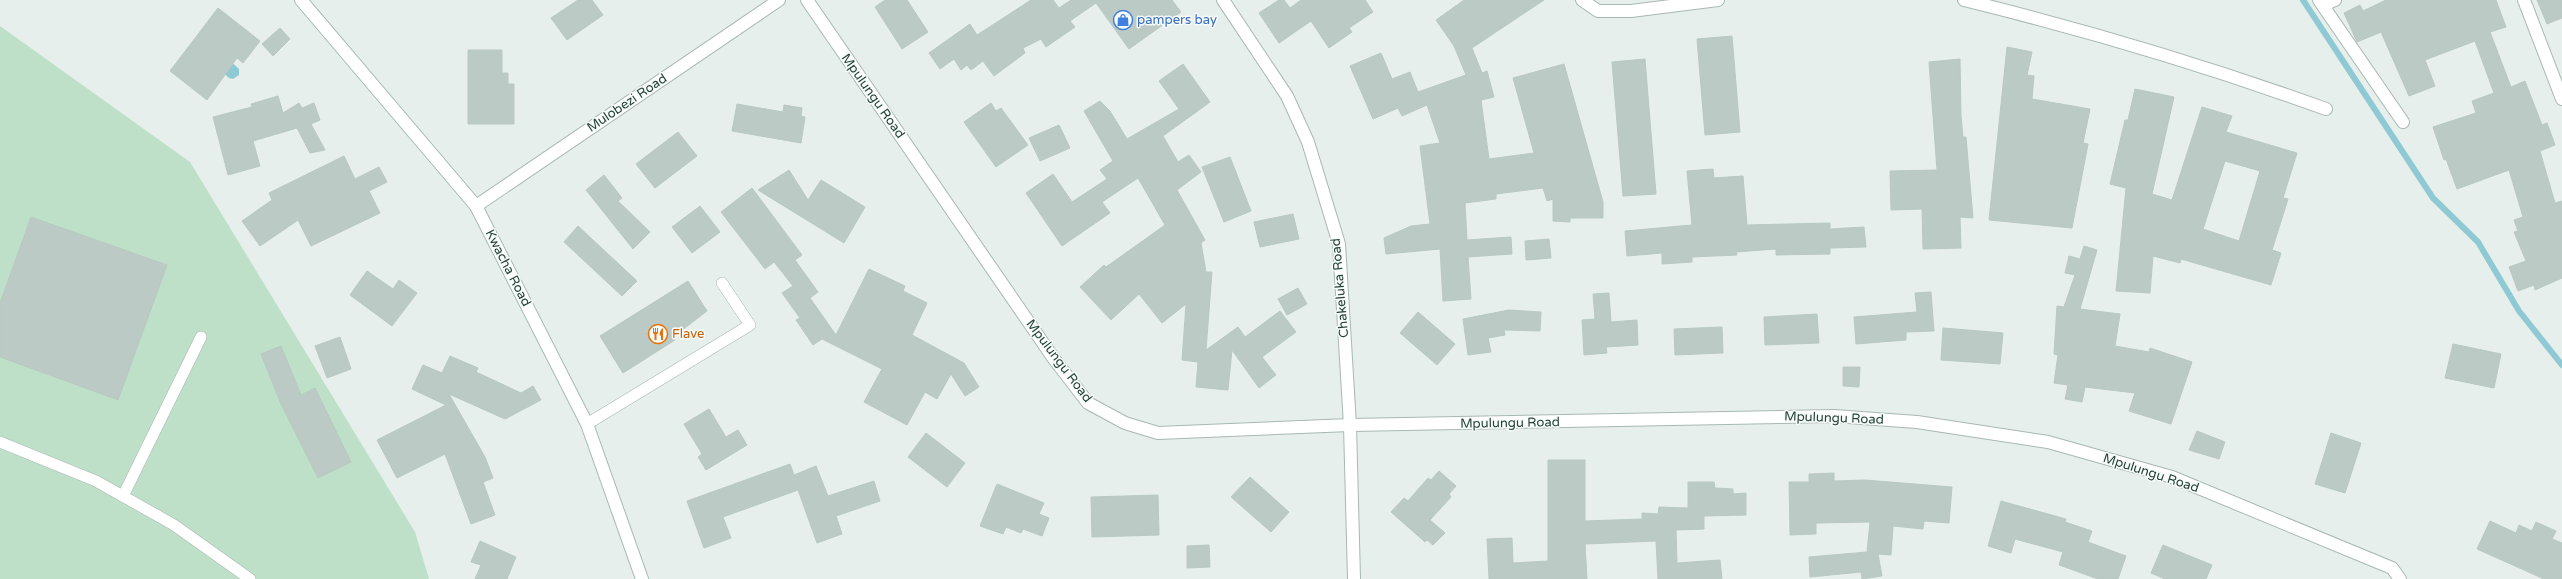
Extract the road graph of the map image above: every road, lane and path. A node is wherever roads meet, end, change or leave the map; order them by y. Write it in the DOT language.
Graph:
graph roads {
  1 [pos="301,0"];
  2 [pos="779,0"];
  3 [pos="807,0"];
  4 [pos="1223,0"];
  5 [pos="1582,0"];
  6 [pos="1718,0"];
  7 [pos="1964,0"];
  8 [pos="2335,0"];
  9 [pos="2524,0"];
  10 [pos="2321,2"];
  11 [pos="2562,99"];
  12 [pos="2326,109"];
  13 [pos="2403,122"];
  14 [pos="476,206"];
  15 [pos="722,283"];
  16 [pos="201,337"];
  17 [pos="587,424"];
  18 [pos="1350,425"];
  19 [pos="0,442"];
  20 [pos="123,496"];
  21 [pos="250,579"];
  22 [pos="642,579"];
  23 [pos="1354,579"];
  24 [pos="2400,579"];
  1 -- 14 [label="street, Kwacha Road"];
  2 -- 14 [label="street, Mulobezi Road"];
  3 -- 18 [label="street, Mpulungu Road"];
  4 -- 18 [label="street, Chakeluka Road"];
  5 -- 6 [label="street"];
  7 -- 12 [label="street"];
  8 -- 10 [label="street"];
  9 -- 11 [label="street"];
  10 -- 13 [label="street"];
  14 -- 17 [label="street, Kwacha Road"];
  15 -- 17 [label="lane"];
  16 -- 20 [label="lane"];
  17 -- 22 [label="street, Kwacha Road"];
  18 -- 23 [label="street, Chakeluka Road"];
  18 -- 24 [label="street, Mpulungu Road"];
  19 -- 20 [label="lane"];
  20 -- 21 [label="lane"];
}
